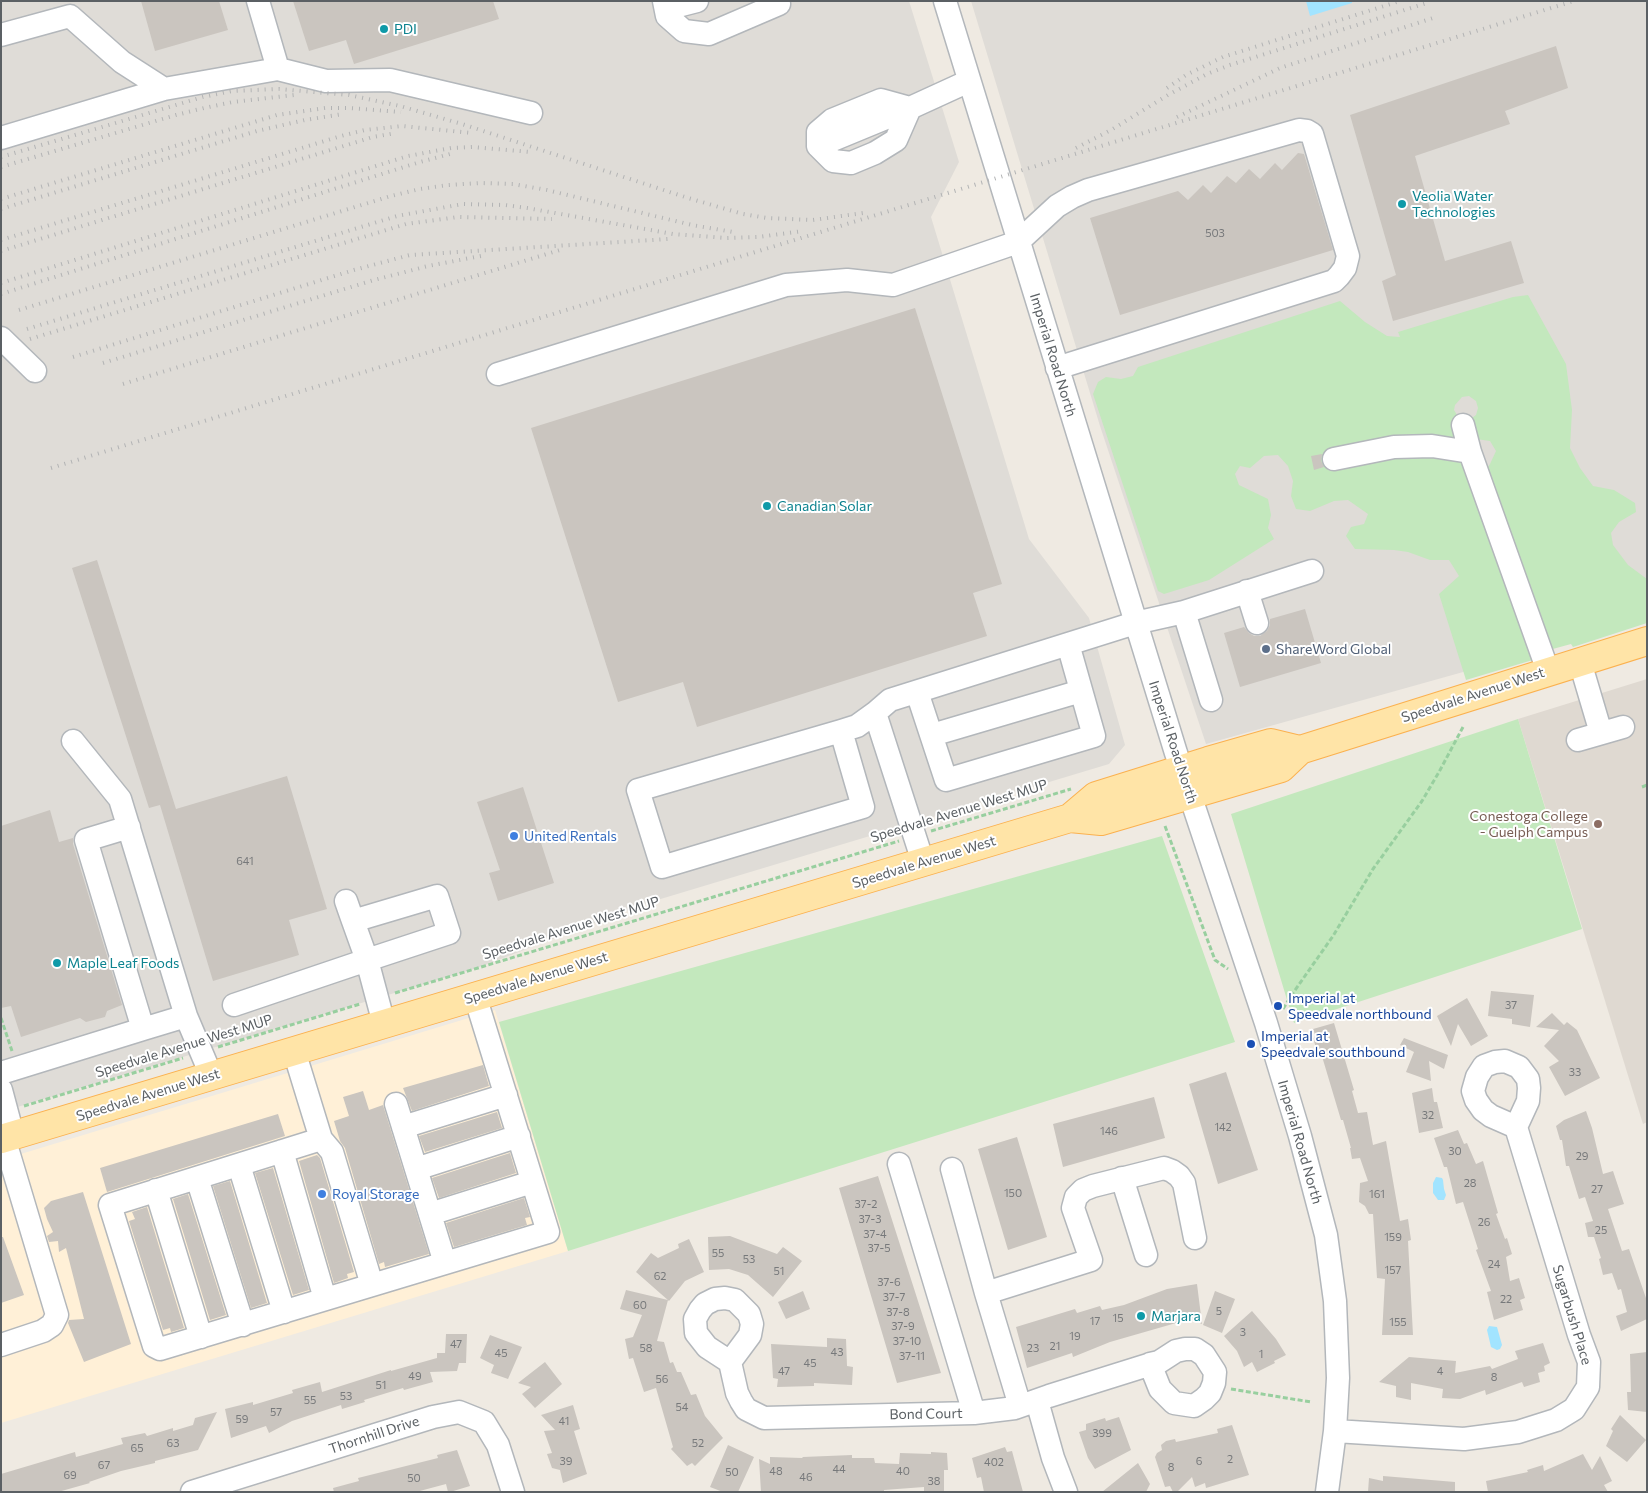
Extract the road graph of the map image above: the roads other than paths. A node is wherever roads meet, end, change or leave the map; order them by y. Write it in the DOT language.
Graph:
graph roads {
  1 [pos="258,1"];
  2 [pos="697,1"];
  3 [pos="778,1"];
  4 [pos="945,1"];
  5 [pos="665,5"];
  6 [pos="1,35"];
  7 [pos="278,69"];
  8 [pos="969,82"];
  9 [pos="164,89"];
  10 [pos="910,108"];
  11 [pos="531,112"];
  12 [pos="1,138"];
  13 [pos="1018,242"];
  14 [pos="1,338"];
  15 [pos="1057,368"];
  16 [pos="36,371"];
  17 [pos="498,374"];
  18 [pos="1462,425"];
  19 [pos="1470,452"];
  20 [pos="1334,459"];
  21 [pos="1312,571"];
  22 [pos="1247,591"];
  23 [pos="1184,612"];
  24 [pos="1135,623"];
  25 [pos="1257,623"];
  26 [pos="1647,641"];
  27 [pos="1068,644"];
  28 [pos="1580,662"];
  29 [pos="1548,672"];
  30 [pos="1081,691"];
  31 [pos="918,692"];
  32 [pos="1211,700"];
  33 [pos="875,713"];
  34 [pos="1623,727"];
  35 [pos="841,731"];
  36 [pos="1601,733"];
  37 [pos="932,735"];
  38 [pos="1578,740"];
  39 [pos="74,742"];
  40 [pos="1300,750"];
  41 [pos="1181,770"];
  42 [pos="1190,796"];
  43 [pos="1070,818"];
  44 [pos="129,827"];
  45 [pos="923,862"];
  46 [pos="367,960"];
  47 [pos="475,996"];
  48 [pos="234,1004"];
  49 [pos="381,1011"];
  50 [pos="186,1016"];
  51 [pos="143,1028"];
  52 [pos="294,1051"];
  53 [pos="206,1064"];
  54 [pos="9,1070"];
  55 [pos="1,1090"];
  56 [pos="506,1095"];
  57 [pos="396,1104"];
  58 [pos="403,1127"];
  59 [pos="1516,1127"];
  60 [pos="6,1131"];
  61 [pos="519,1136"];
  62 [pos="321,1139"];
  63 [pos="282,1151"];
  64 [pos="239,1164"];
  65 [pos="899,1164"];
  66 [pos="416,1169"];
  67 [pos="952,1169"];
  68 [pos="197,1178"];
  69 [pos="1122,1178"];
  70 [pos="532,1182"];
  71 [pos="156,1190"];
  72 [pos="430,1214"];
  73 [pos="1195,1238"];
  74 [pos="1146,1255"];
  75 [pos="445,1263"];
  76 [pos="372,1285"];
  77 [pos="986,1293"];
  78 [pos="325,1299"];
  79 [pos="284,1312"];
  80 [pos="243,1324"];
  81 [pos="201,1337"];
  82 [pos="1,1345"];
  83 [pos="730,1362"];
  84 [pos="1150,1364"];
  85 [pos="1028,1403"];
  86 [pos="974,1413"];
  87 [pos="1335,1431"];
  88 [pos="216,1489"];
  89 [pos="192,1492"];
  90 [pos="513,1492"];
  91 [pos="1066,1492"];
  92 [pos="1327,1492"];
  1 -- 7 [label="street"];
  2 -- 5 [label="street"];
  3 -- 5 [label="street"];
  4 -- 8 [label="street, Imperial Road North"];
  6 -- 9 [label="street"];
  7 -- 9 [label="street"];
  7 -- 11 [label="street"];
  8 -- 10 [label="street"];
  8 -- 13 [label="street, Imperial Road North"];
  9 -- 12 [label="street"];
  10 -- 10 [label="street"];
  13 -- 15 [label="street, Imperial Road North"];
  13 -- 15 [label="street"];
  13 -- 17 [label="street"];
  14 -- 16 [label="street"];
  15 -- 24 [label="street, Imperial Road North"];
  18 -- 19 [label="street"];
  19 -- 20 [label="street"];
  19 -- 29 [label="street"];
  21 -- 22 [label="street"];
  22 -- 23 [label="street"];
  22 -- 25 [label="street"];
  23 -- 24 [label="street"];
  23 -- 32 [label="street"];
  24 -- 27 [label="street"];
  24 -- 41 [label="street, Imperial Road North"];
  26 -- 28 [label="main road, Speedvale Avenue West"];
  27 -- 30 [label="street"];
  27 -- 31 [label="street"];
  28 -- 29 [label="main road, Speedvale Avenue West"];
  28 -- 36 [label="street"];
  29 -- 40 [label="main road, Speedvale Avenue West"];
  30 -- 37 [label="street"];
  30 -- 37 [label="street"];
  31 -- 33 [label="street"];
  31 -- 37 [label="street"];
  33 -- 35 [label="street"];
  33 -- 45 [label="street"];
  34 -- 36 [label="street"];
  35 -- 35 [label="street"];
  36 -- 38 [label="street"];
  39 -- 44 [label="street"];
  40 -- 41 [label="main road, Speedvale Avenue West"];
  40 -- 42 [label="main road, Speedvale Avenue West"];
  41 -- 42 [label="street, Imperial Road North"];
  41 -- 43 [label="main road, Speedvale Avenue West"];
  42 -- 43 [label="main road, Speedvale Avenue West"];
  42 -- 87 [label="street, Imperial Road North"];
  43 -- 45 [label="main road, Speedvale Avenue West"];
  44 -- 50 [label="street"];
  44 -- 51 [label="street"];
  45 -- 47 [label="main road, Speedvale Avenue West"];
  46 -- 46 [label="street"];
  46 -- 48 [label="street"];
  46 -- 49 [label="street"];
  47 -- 49 [label="main road, Speedvale Avenue West"];
  47 -- 56 [label="street"];
  49 -- 52 [label="main road, Speedvale Avenue West"];
  50 -- 51 [label="street"];
  50 -- 53 [label="street"];
  51 -- 54 [label="street"];
  52 -- 53 [label="main road, Speedvale Avenue West"];
  52 -- 62 [label="street"];
  53 -- 60 [label="main road, Speedvale Avenue West"];
  55 -- 60 [label="street"];
  56 -- 58 [label="street"];
  56 -- 61 [label="street"];
  57 -- 58 [label="street"];
  58 -- 66 [label="street"];
  59 -- 87 [label="street, Sugarbush Place"];
  60 -- 82 [label="street"];
  61 -- 66 [label="street"];
  61 -- 70 [label="street"];
  62 -- 63 [label="street"];
  62 -- 76 [label="street"];
  63 -- 64 [label="street"];
  63 -- 78 [label="street"];
  64 -- 68 [label="street"];
  64 -- 79 [label="street"];
  65 -- 86 [label="street"];
  66 -- 72 [label="street"];
  67 -- 77 [label="street"];
  68 -- 71 [label="street"];
  68 -- 80 [label="street"];
  69 -- 73 [label="street"];
  69 -- 74 [label="street"];
  69 -- 77 [label="street"];
  70 -- 72 [label="street"];
  70 -- 75 [label="street"];
  71 -- 81 [label="street"];
  71 -- 81 [label="street"];
  72 -- 75 [label="street"];
  75 -- 76 [label="street"];
  76 -- 78 [label="street"];
  77 -- 85 [label="street"];
  78 -- 79 [label="street"];
  79 -- 80 [label="street"];
  80 -- 81 [label="street"];
  83 -- 86 [label="street, Bond Court"];
  84 -- 84 [label="street, Bond Court"];
  84 -- 85 [label="street, Bond Court"];
  85 -- 86 [label="street, Bond Court"];
  85 -- 91 [label="street"];
  87 -- 92 [label="street, Imperial Road North"];
  88 -- 89 [label="street, Thornhill Drive"];
  88 -- 90 [label="street, Thornhill Drive"];
}
